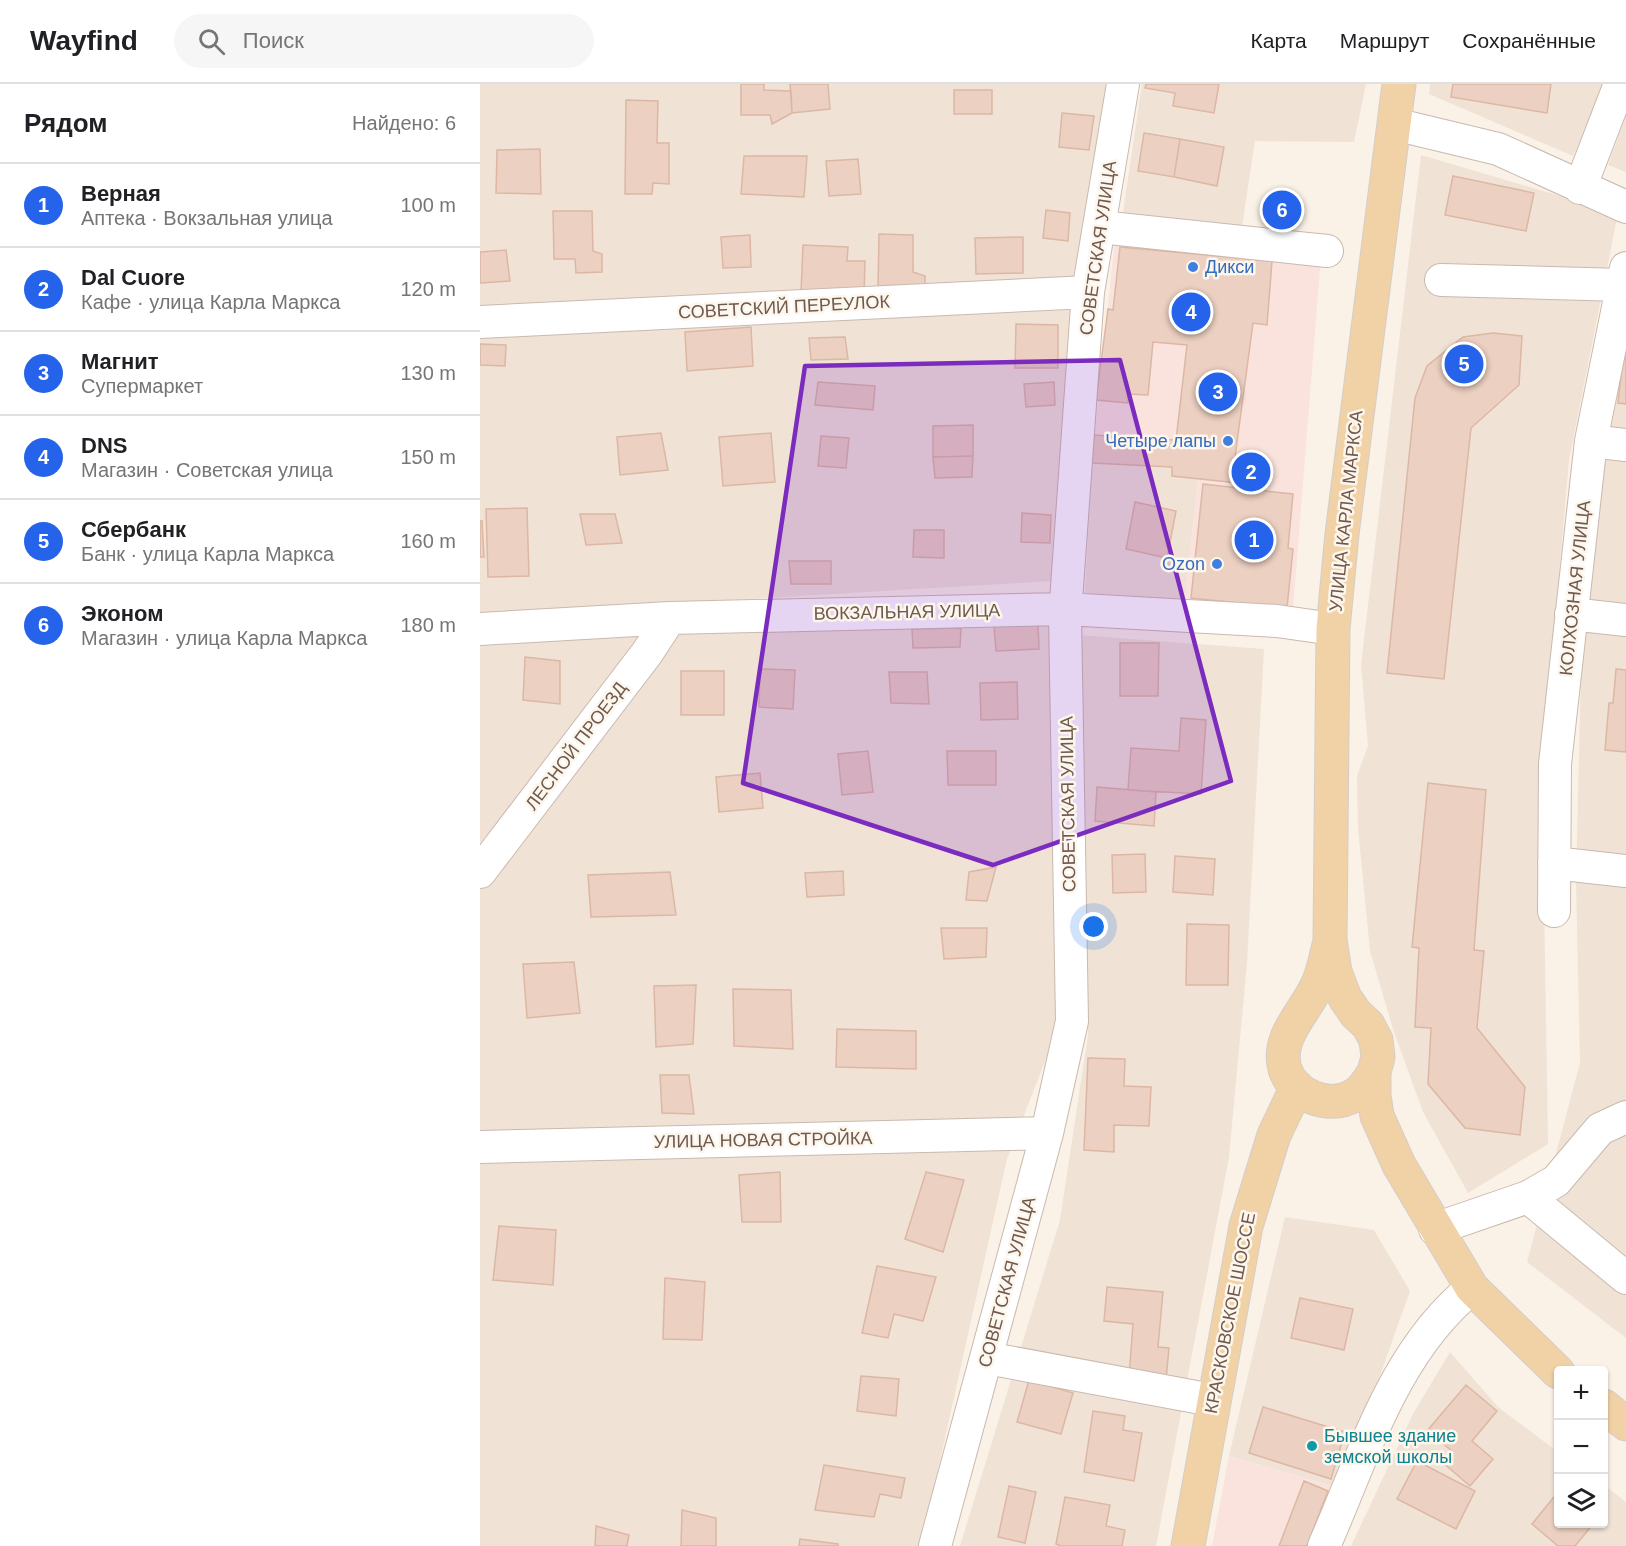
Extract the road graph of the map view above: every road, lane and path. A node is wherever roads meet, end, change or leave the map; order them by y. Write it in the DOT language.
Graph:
graph roads {
  1 [pos="1122,84"];
  2 [pos="1399,84"];
  3 [pos="1620,84"];
  4 [pos="1394,124"];
  5 [pos="1580,188"];
  6 [pos="1626,207"];
  7 [pos="1100,227"];
  8 [pos="1327,251"];
  9 [pos="1624,276"];
  10 [pos="1441,280"];
  11 [pos="1088,292"];
  12 [pos="480,322"];
  13 [pos="1591,441"];
  14 [pos="1626,445"];
  15 [pos="1065,609"];
  16 [pos="1571,614"];
  17 [pos="670,618"];
  18 [pos="1626,620"];
  19 [pos="480,629"];
  20 [pos="1333,629"];
  21 [pos="1554,863"];
  22 [pos="1626,871"];
  23 [pos="480,872"];
  24 [pos="1554,911"];
  25 [pos="1330,940"];
  26 [pos="1356,1014"];
  27 [pos="1296,1022"];
  28 [pos="1374,1072"];
  29 [pos="1297,1087"];
  30 [pos="1337,1102"];
  31 [pos="1626,1117"];
  32 [pos="1047,1133"];
  33 [pos="1388,1143"];
  34 [pos="480,1147"];
  35 [pos="1528,1197"];
  36 [pos="1435,1229"];
  37 [pos="1626,1278"];
  38 [pos="1472,1288"];
  39 [pos="987,1358"];
  40 [pos="1554,1368"];
  41 [pos="1212,1400"];
  42 [pos="1608,1409"];
  43 [pos="1626,1424"];
  44 [pos="935,1546"];
  45 [pos="1188,1546"];
  46 [pos="1324,1546"];
  1 -- 7 [label="street, СОВЕТСКАЯ УЛИЦА"];
  2 -- 4 [label="main road, УЛИЦА КАРЛА МАРКСА"];
  3 -- 5 [label="street"];
  4 -- 5 [label="street"];
  4 -- 20 [label="main road, УЛИЦА КАРЛА МАРКСА"];
  5 -- 6 [label="street"];
  7 -- 8 [label="street"];
  7 -- 11 [label="street, СОВЕТСКАЯ УЛИЦА"];
  9 -- 10 [label="street"];
  9 -- 13 [label="street, КОЛХОЗНАЯ УЛИЦА"];
  11 -- 12 [label="street, СОВЕТСКИЙ ПЕРЕУЛОК"];
  11 -- 15 [label="street, СОВЕТСКАЯ УЛИЦА"];
  13 -- 14 [label="street"];
  13 -- 16 [label="street, КОЛХОЗНАЯ УЛИЦА"];
  15 -- 17 [label="street, ВОКЗАЛЬНАЯ УЛИЦА"];
  15 -- 20 [label="street, ВОКЗАЛЬНАЯ УЛИЦА"];
  15 -- 32 [label="street, СОВЕТСКАЯ УЛИЦА"];
  16 -- 18 [label="street"];
  16 -- 21 [label="street, КОЛХОЗНАЯ УЛИЦА"];
  17 -- 19 [label="street, ВОКЗАЛЬНАЯ УЛИЦА"];
  17 -- 23 [label="street, ЛЕСНОЙ ПРОЕЗД"];
  20 -- 25 [label="main road, УЛИЦА КАРЛА МАРКСА"];
  21 -- 22 [label="street"];
  21 -- 24 [label="street, КОЛХОЗНАЯ УЛИЦА"];
  25 -- 26 [label="main road, УЛИЦА КАРЛА МАРКСА"];
  25 -- 27 [label="main road, УЛИЦА КАРЛА МАРКСА"];
  26 -- 27 [label="main road"];
  26 -- 28 [label="main road, УЛИЦА КАРЛА МАРКСА"];
  27 -- 29 [label="main road, УЛИЦА КАРЛА МАРКСА"];
  28 -- 30 [label="main road"];
  28 -- 33 [label="main road, УЛИЦА КАРЛА МАРКСА"];
  29 -- 30 [label="main road, УЛИЦА КАРЛА МАРКСА"];
  29 -- 41 [label="main road, КРАСКОВСКОЕ ШОССЕ"];
  30 -- 33 [label="main road, УЛИЦА КАРЛА МАРКСА"];
  31 -- 35 [label="street"];
  32 -- 34 [label="street, УЛИЦА НОВАЯ СТРОЙКА"];
  32 -- 39 [label="street, СОВЕТСКАЯ УЛИЦА"];
  33 -- 36 [label="main road, УЛИЦА КАРЛА МАРКСА"];
  35 -- 36 [label="street"];
  35 -- 37 [label="street"];
  36 -- 38 [label="main road, УЛИЦА КАРЛА МАРКСА"];
  38 -- 40 [label="main road, УЛИЦА КАРЛА МАРКСА"];
  38 -- 46 [label="street"];
  39 -- 41 [label="street"];
  39 -- 44 [label="street, СОВЕТСКАЯ УЛИЦА"];
  41 -- 45 [label="main road, КРАСКОВСКОЕ ШОССЕ"];
  42 -- 43 [label="main road"];
}
